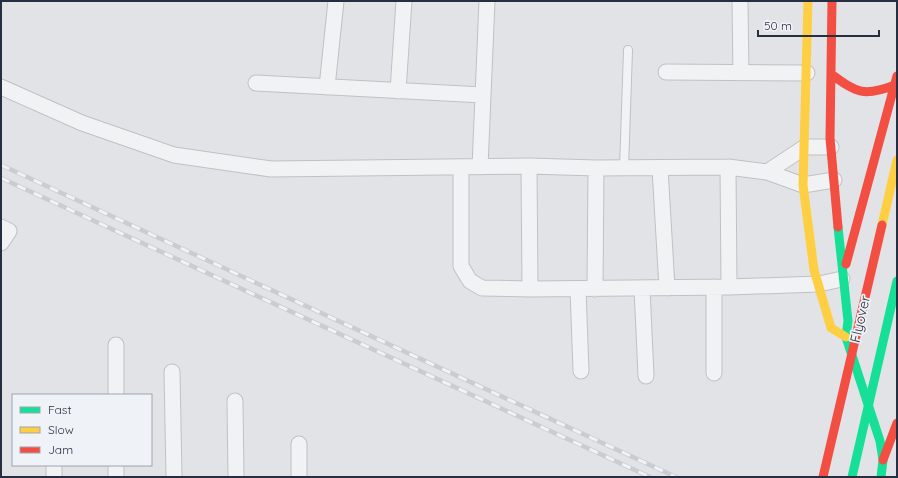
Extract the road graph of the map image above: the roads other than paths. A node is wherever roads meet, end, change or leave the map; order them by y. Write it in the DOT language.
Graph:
graph roads {
  1 [pos="336,1"];
  2 [pos="404,1"];
  3 [pos="487,1"];
  4 [pos="740,1"];
  5 [pos="808,1"];
  6 [pos="832,1"];
  7 [pos="628,50"];
  8 [pos="666,72"];
  9 [pos="741,73"];
  10 [pos="807,74"];
  11 [pos="831,74"];
  12 [pos="896,80"];
  13 [pos="256,83"];
  14 [pos="1,87"];
  15 [pos="327,87"];
  16 [pos="398,91"];
  17 [pos="483,95"];
  18 [pos="805,147"];
  19 [pos="831,147"];
  20 [pos="897,160"];
  21 [pos="529,166"];
  22 [pos="461,167"];
  23 [pos="480,167"];
  24 [pos="728,167"];
  25 [pos="596,168"];
  26 [pos="624,168"];
  27 [pos="660,168"];
  28 [pos="767,172"];
  29 [pos="834,180"];
  30 [pos="802,185"];
  31 [pos="1,227"];
  32 [pos="1,243"];
  33 [pos="842,279"];
  34 [pos="897,281"];
  35 [pos="819,284"];
  36 [pos="714,287"];
  37 [pos="729,287"];
  38 [pos="642,288"];
  39 [pos="666,288"];
  40 [pos="530,289"];
  41 [pos="578,289"];
  42 [pos="595,289"];
  43 [pos="846,337"];
  44 [pos="116,345"];
  45 [pos="581,371"];
  46 [pos="172,372"];
  47 [pos="714,373"];
  48 [pos="646,376"];
  49 [pos="116,394"];
  50 [pos="235,401"];
  51 [pos="897,423"];
  52 [pos="299,444"];
  53 [pos="883,460"];
  54 [pos="54,466"];
  55 [pos="116,466"];
  56 [pos="54,477"];
  57 [pos="116,477"];
  58 [pos="174,477"];
  59 [pos="236,477"];
  60 [pos="299,477"];
  61 [pos="823,477"];
  62 [pos="852,477"];
  63 [pos="881,477"];
  1 -- 15 [label="street"];
  2 -- 16 [label="street"];
  3 -- 17 [label="street"];
  4 -- 9 [label="street"];
  5 -- 10 [label="street"];
  6 -- 11 [label="street"];
  7 -- 26 [label="lane"];
  8 -- 9 [label="street"];
  9 -- 10 [label="street"];
  10 -- 18 [label="street"];
  11 -- 12 [label="street"];
  11 -- 19 [label="street"];
  12 -- 33 [label="street"];
  13 -- 15 [label="street"];
  14 -- 22 [label="street"];
  15 -- 16 [label="street"];
  16 -- 17 [label="street"];
  17 -- 23 [label="street"];
  18 -- 19 [label="street"];
  18 -- 28 [label="street"];
  18 -- 30 [label="street"];
  19 -- 29 [label="street"];
  20 -- 61 [label="street, Flyover, bridge"];
  21 -- 23 [label="street"];
  21 -- 25 [label="street"];
  21 -- 40 [label="street"];
  22 -- 23 [label="street"];
  22 -- 40 [label="street"];
  24 -- 27 [label="street"];
  24 -- 28 [label="street"];
  24 -- 37 [label="street"];
  25 -- 26 [label="street"];
  25 -- 42 [label="street"];
  26 -- 27 [label="street"];
  27 -- 39 [label="street"];
  28 -- 30 [label="street"];
  29 -- 30 [label="street"];
  29 -- 33 [label="street"];
  30 -- 35 [label="street"];
  31 -- 32 [label="street"];
  33 -- 35 [label="street"];
  33 -- 43 [label="street"];
  34 -- 62 [label="street, Flyover, bridge"];
  35 -- 37 [label="street"];
  35 -- 43 [label="street"];
  36 -- 37 [label="street"];
  36 -- 39 [label="street"];
  36 -- 47 [label="street"];
  38 -- 39 [label="street"];
  38 -- 42 [label="street"];
  38 -- 48 [label="street"];
  40 -- 41 [label="street"];
  41 -- 42 [label="street"];
  41 -- 45 [label="street"];
  43 -- 53 [label="street"];
  44 -- 49 [label="street"];
  46 -- 58 [label="street"];
  50 -- 59 [label="street"];
  51 -- 53 [label="street"];
  52 -- 60 [label="street"];
  53 -- 63 [label="street"];
  54 -- 56 [label="street"];
  55 -- 57 [label="street"];
}
